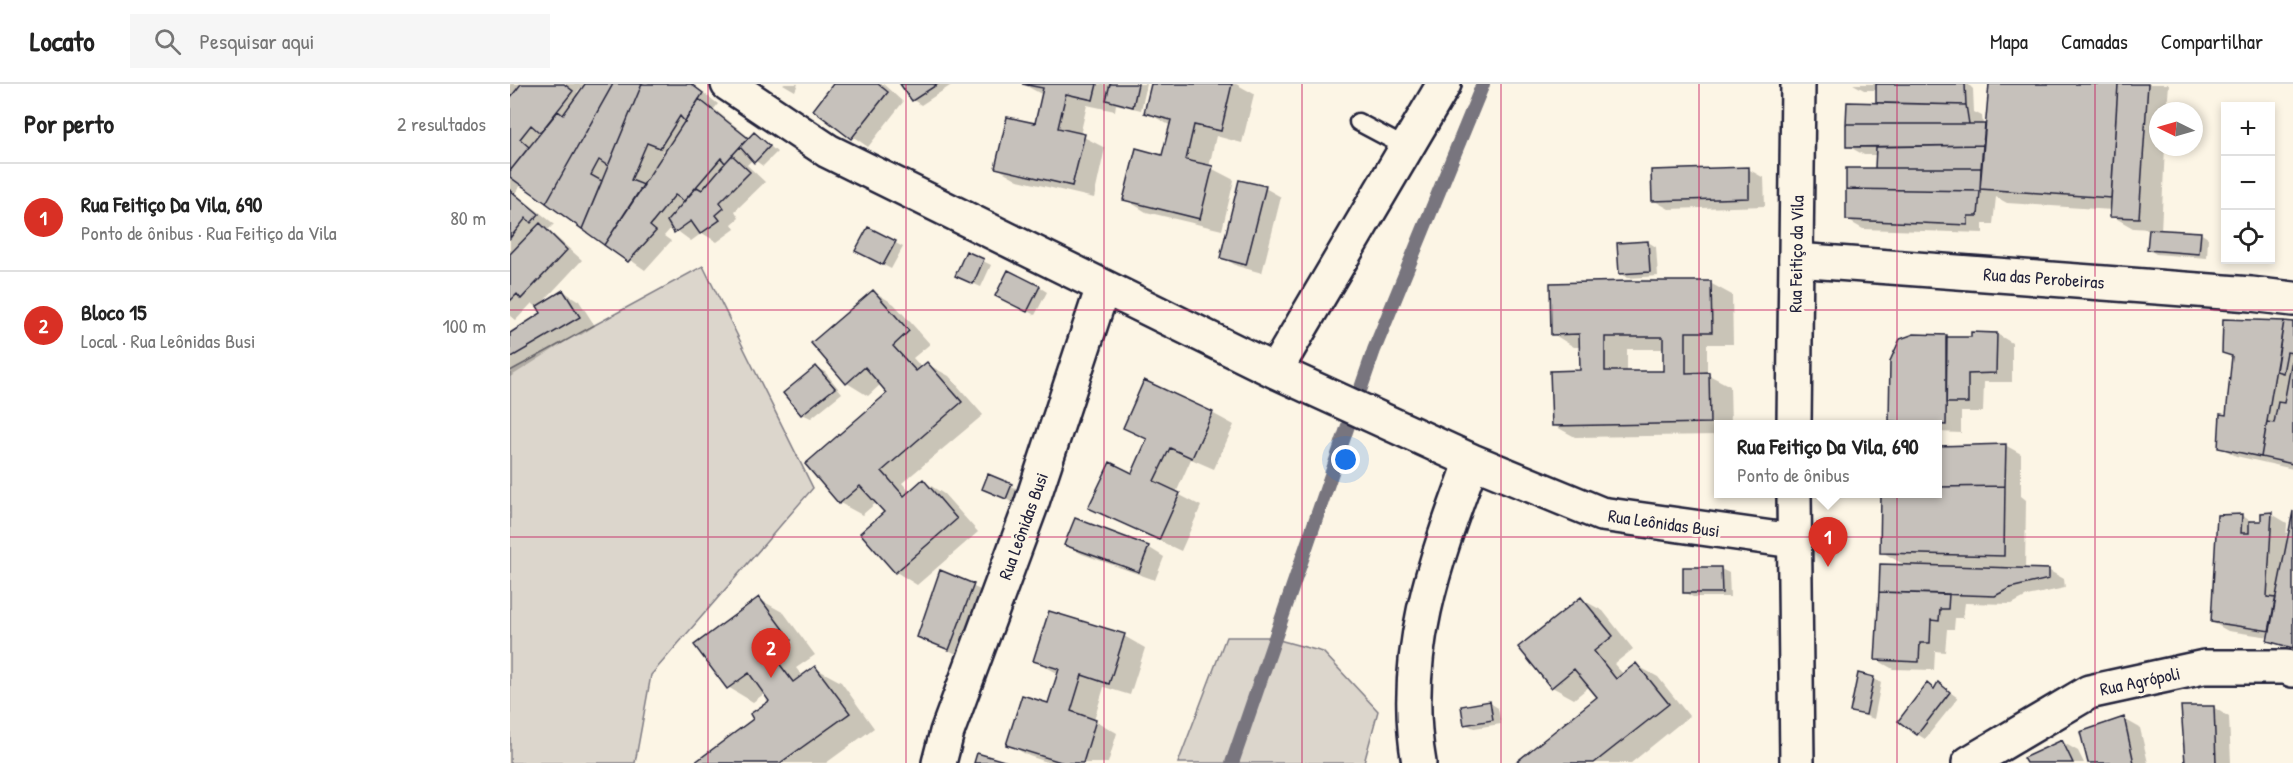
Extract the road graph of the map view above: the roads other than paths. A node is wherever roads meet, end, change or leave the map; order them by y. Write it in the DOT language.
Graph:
graph roads {
  1 [pos="728,84"];
  2 [pos="1443,84"];
  3 [pos="1798,84"];
  4 [pos="1358,122"];
  5 [pos="1407,148"];
  6 [pos="1796,260"];
  7 [pos="1103,287"];
  8 [pos="2293,299"];
  9 [pos="1275,371"];
  10 [pos="1794,420"];
  11 [pos="1472,461"];
  12 [pos="1794,498"];
  13 [pos="1793,541"];
  14 [pos="2293,670"];
  15 [pos="939,763"];
  16 [pos="1419,763"];
  17 [pos="1797,763"];
  18 [pos="1969,763"];
  1 -- 7 [label="street, Rua Leônidas Busi"];
  2 -- 5 [label="street"];
  3 -- 6 [label="street, Rua Feitiço da Vila"];
  4 -- 5 [label="lane"];
  5 -- 9 [label="street"];
  6 -- 8 [label="street, Rua das Perobeiras"];
  6 -- 10 [label="street, Rua Feitiço da Vila"];
  7 -- 9 [label="street, Rua Leônidas Busi"];
  7 -- 15 [label="street, Rua Leônidas Busi"];
  9 -- 11 [label="street, Rua Leônidas Busi"];
  11 -- 13 [label="street, Rua Leônidas Busi"];
  11 -- 16 [label="street"];
  12 -- 13 [label="street"];
  13 -- 17 [label="street"];
  14 -- 18 [label="street, Rua Agrópoli"];
}
